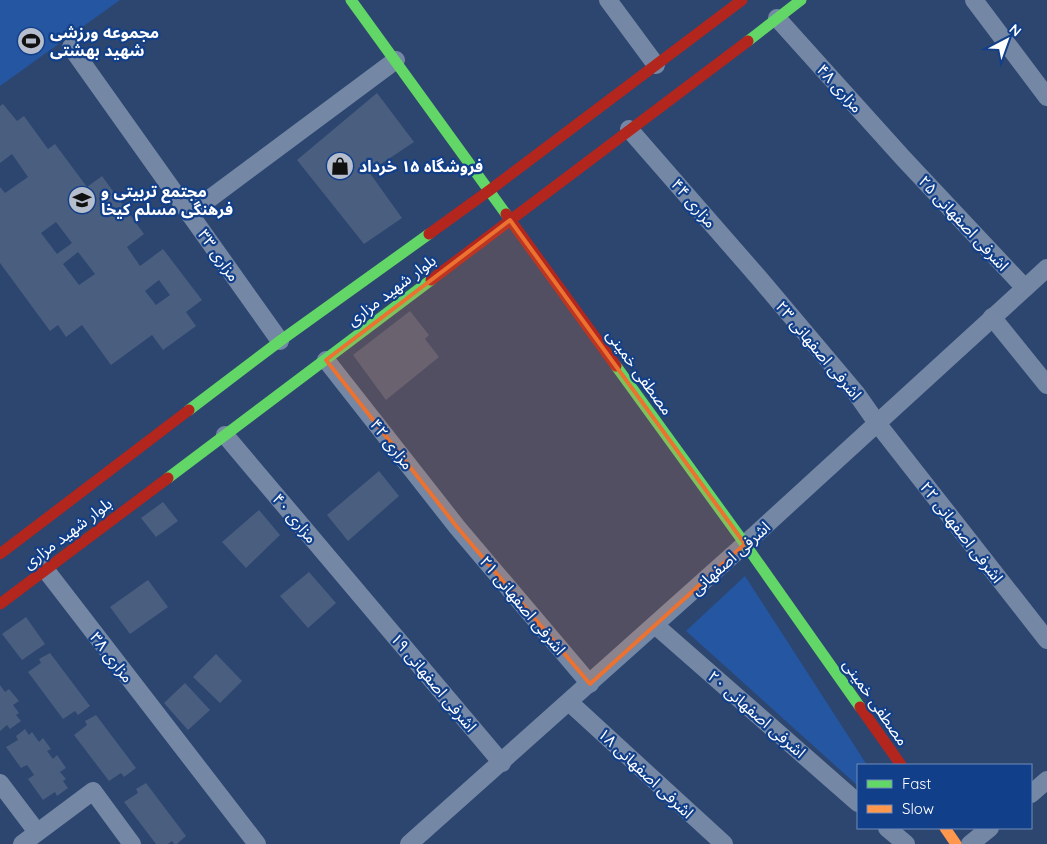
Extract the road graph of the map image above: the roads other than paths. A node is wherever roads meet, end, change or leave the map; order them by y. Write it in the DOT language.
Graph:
graph roads {
  1 [pos="351,0"];
  2 [pos="608,0"];
  3 [pos="742,0"];
  4 [pos="801,0"];
  5 [pos="974,0"];
  6 [pos="778,18"];
  7 [pos="70,47"];
  8 [pos="396,60"];
  9 [pos="656,65"];
  10 [pos="1047,97"];
  11 [pos="629,129"];
  12 [pos="903,158"];
  13 [pos="490,190"];
  14 [pos="189,214"];
  15 [pos="510,220"];
  16 [pos="1047,268"];
  17 [pos="759,278"];
  18 [pos="1025,288"];
  19 [pos="992,317"];
  20 [pos="280,341"];
  21 [pos="326,360"];
  22 [pos="1047,385"];
  23 [pos="877,423"];
  24 [pos="225,435"];
  25 [pos="457,527"];
  26 [pos="745,544"];
  27 [pos="0,554"];
  28 [pos="44,570"];
  29 [pos="365,602"];
  30 [pos="0,603"];
  31 [pos="655,625"];
  32 [pos="1047,640"];
  33 [pos="590,684"];
  34 [pos="569,702"];
  35 [pos="502,763"];
  36 [pos="900,764"];
  37 [pos="1047,780"];
  38 [pos="0,783"];
  39 [pos="1032,793"];
  40 [pos="857,802"];
  41 [pos="888,829"];
  42 [pos="945,829"];
  43 [pos="989,829"];
  44 [pos="37,832"];
  45 [pos="22,844"];
  46 [pos="132,844"];
  47 [pos="257,844"];
  48 [pos="409,844"];
  49 [pos="724,844"];
  50 [pos="906,844"];
  51 [pos="956,844"];
  52 [pos="970,844"];
  1 -- 8 [label="main road, مصطفی خمینی"];
  2 -- 9 [label="street"];
  3 -- 9 [label="main road, بلوار شهید مزاری"];
  4 -- 6 [label="main road, بلوار شهید مزاری"];
  5 -- 10 [label="street"];
  6 -- 11 [label="main road, بلوار شهید مزاری"];
  6 -- 12 [label="street, مزاری ۴۸"];
  7 -- 14 [label="street, مزاری ۳۳"];
  8 -- 13 [label="main road, مصطفی خمینی"];
  8 -- 14 [label="street"];
  9 -- 13 [label="main road, بلوار شهید مزاری"];
  11 -- 15 [label="main road, بلوار شهید مزاری"];
  11 -- 17 [label="street, مزاری ۴۴"];
  12 -- 18 [label="street, اشرفی اصفهانی ۲۵"];
  13 -- 15 [label="main road, مصطفی خمینی"];
  13 -- 20 [label="main road, بلوار شهید مزاری"];
  14 -- 20 [label="street, مزاری ۳۳"];
  15 -- 21 [label="main road, بلوار شهید مزاری"];
  15 -- 26 [label="main road, مصطفی خمینی"];
  16 -- 18 [label="street, اشرفی اصفهانی"];
  17 -- 23 [label="street, اشرفی اصفهانی ۲۳"];
  18 -- 19 [label="street, اشرفی اصفهانی"];
  19 -- 22 [label="street"];
  19 -- 23 [label="street, اشرفی اصفهانی"];
  20 -- 27 [label="main road, بلوار شهید مزاری"];
  21 -- 24 [label="main road, بلوار شهید مزاری"];
  21 -- 25 [label="street, مزاری ۴۲"];
  23 -- 26 [label="street, اشرفی اصفهانی"];
  23 -- 32 [label="street, اشرفی اصفهانی ۲۲"];
  24 -- 28 [label="main road, بلوار شهید مزاری"];
  24 -- 29 [label="street, مزاری ۴۰"];
  25 -- 33 [label="street, اشرفی اصفهانی ۲۱"];
  26 -- 31 [label="street, اشرفی اصفهانی"];
  26 -- 36 [label="main road, مصطفی خمینی"];
  28 -- 30 [label="main road, بلوار شهید مزاری"];
  28 -- 47 [label="street, مزاری ۳۸"];
  29 -- 35 [label="street, اشرفی اصفهانی ۱۹"];
  31 -- 33 [label="street, اشرفی اصفهانی"];
  31 -- 40 [label="street, اشرفی اصفهانی ۲۰"];
  33 -- 34 [label="street, اشرفی اصفهانی"];
  34 -- 35 [label="street, اشرفی اصفهانی"];
  34 -- 49 [label="street, اشرفی اصفهانی ۱۸"];
  35 -- 48 [label="street, اشرفی اصفهانی"];
  37 -- 39 [label="street"];
  38 -- 44 [label="street"];
  41 -- 50 [label="street"];
  42 -- 51 [label="main road"];
  43 -- 52 [label="street"];
  44 -- 45 [label="street"];
  44 -- 46 [label="street"];
}
